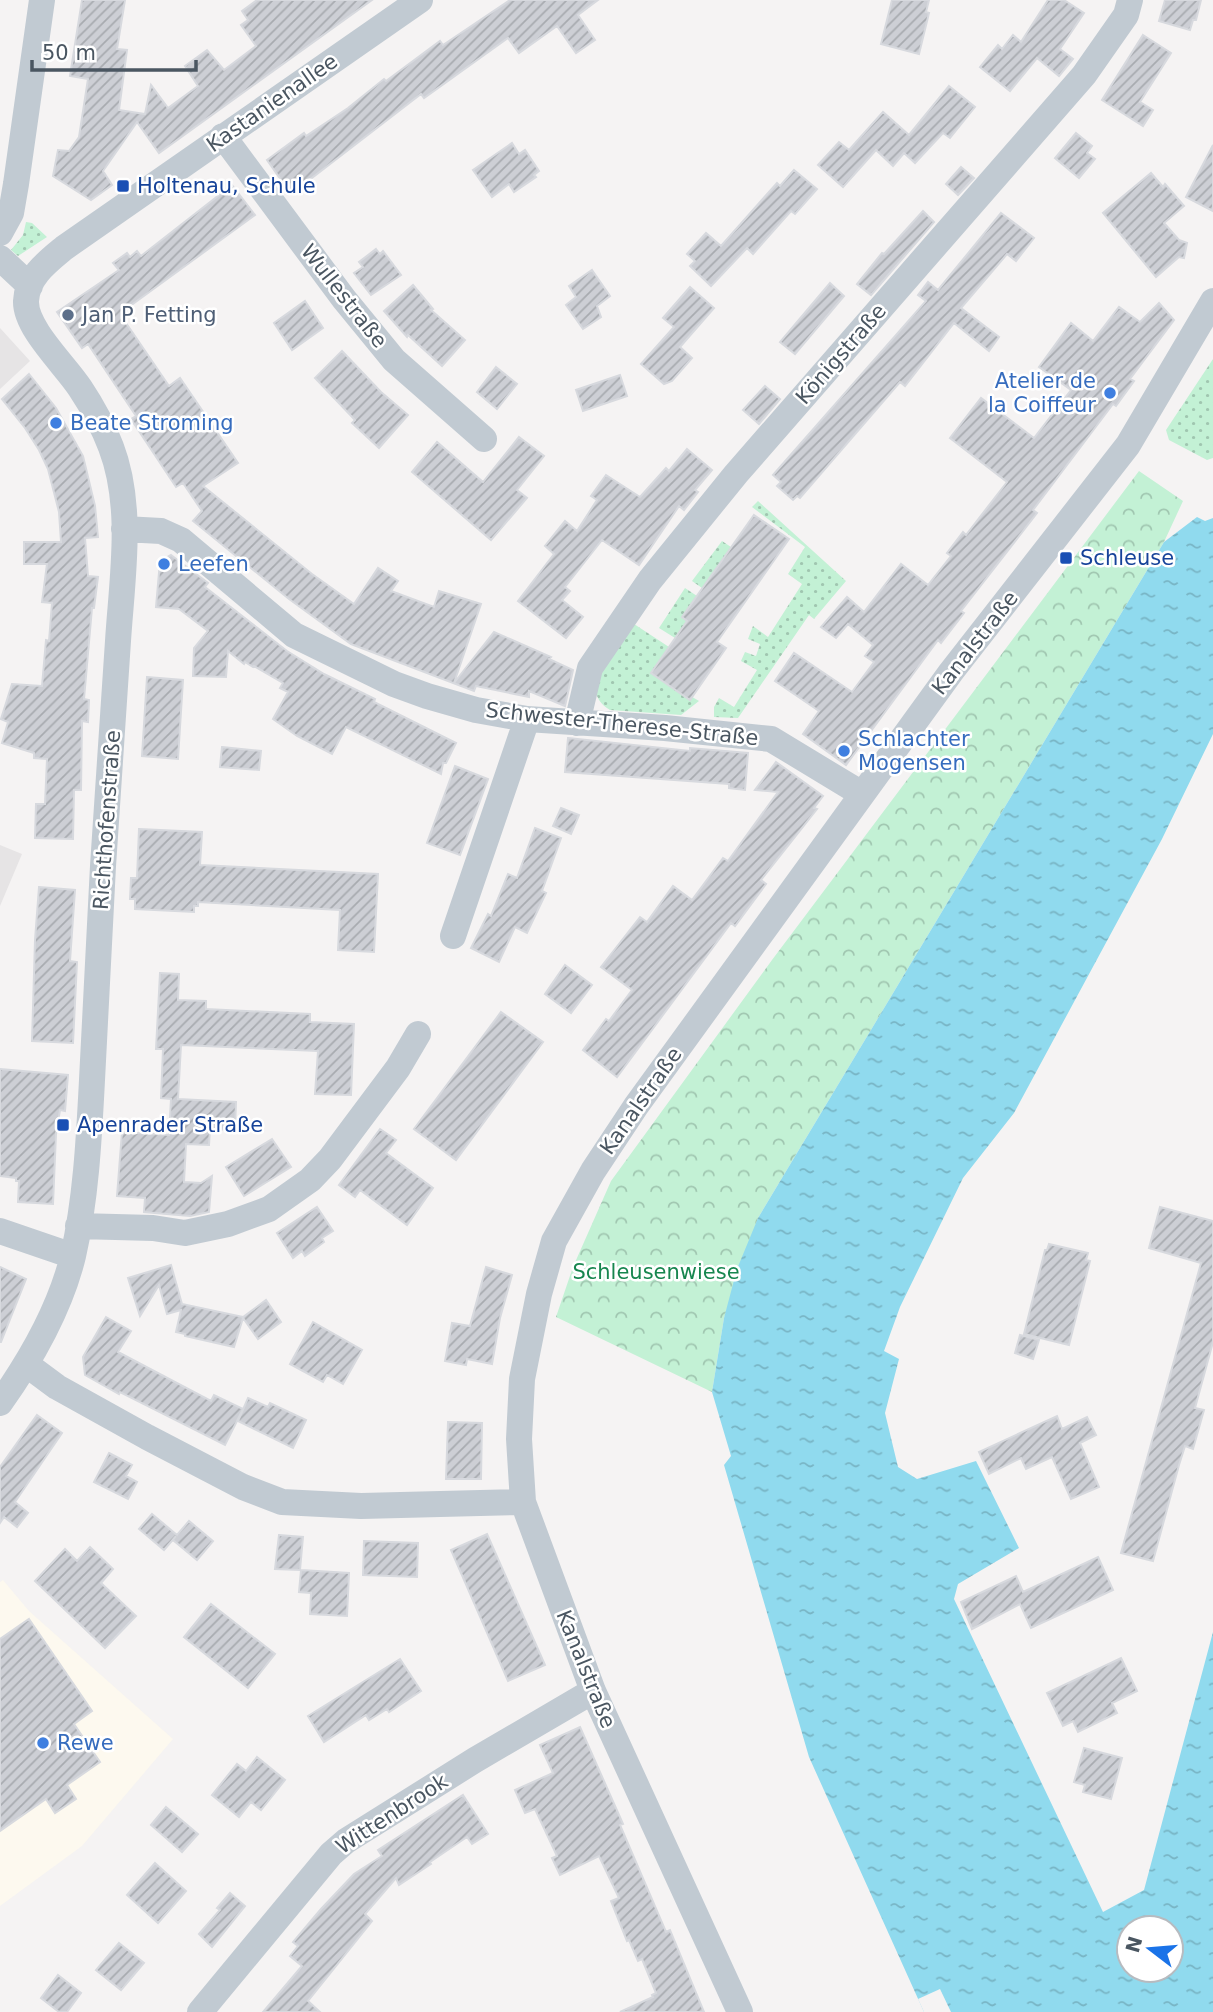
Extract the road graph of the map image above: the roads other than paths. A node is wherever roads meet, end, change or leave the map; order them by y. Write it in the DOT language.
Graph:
graph roads {
  1 [pos="42,0"];
  2 [pos="419,0"];
  3 [pos="1130,0"];
  4 [pos="223,136"];
  5 [pos="0,233"];
  6 [pos="0,258"];
  7 [pos="30,286"];
  8 [pos="1213,301"];
  9 [pos="484,439"];
  10 [pos="124,529"];
  11 [pos="527,719"];
  12 [pos="577,723"];
  13 [pos="863,794"];
  14 [pos="453,936"];
  15 [pos="418,1034"];
  16 [pos="78,1226"];
  17 [pos="0,1231"];
  18 [pos="73,1256"];
  19 [pos="26,1364"];
  20 [pos="0,1402"];
  21 [pos="523,1502"];
  22 [pos="593,1691"];
  23 [pos="200,2012"];
  24 [pos="740,2012"];
  1 -- 5 [label="street"];
  2 -- 4 [label="street, Kastanienallee"];
  3 -- 12 [label="street, Königstraße"];
  4 -- 7 [label="street, Kastanienallee"];
  4 -- 9 [label="street, Wullestraße"];
  6 -- 7 [label="street"];
  7 -- 10 [label="street, Richthofenstraße"];
  8 -- 13 [label="street, Kanalstraße"];
  10 -- 11 [label="street, Schwester-Therese-Straße"];
  10 -- 16 [label="street, Richthofenstraße"];
  11 -- 12 [label="street, Schwester-Therese-Straße"];
  11 -- 14 [label="street"];
  12 -- 13 [label="street, Schwester-Therese-Straße"];
  13 -- 21 [label="street, Kanalstraße"];
  15 -- 16 [label="street"];
  16 -- 18 [label="street, Richthofenstraße"];
  17 -- 18 [label="street"];
  18 -- 19 [label="street, Richthofenstraße"];
  19 -- 20 [label="street, Richthofenstraße"];
  19 -- 21 [label="street"];
  21 -- 22 [label="street, Kanalstraße"];
  22 -- 23 [label="street, Wittenbrook"];
  22 -- 24 [label="street, Kanalstraße"];
}
